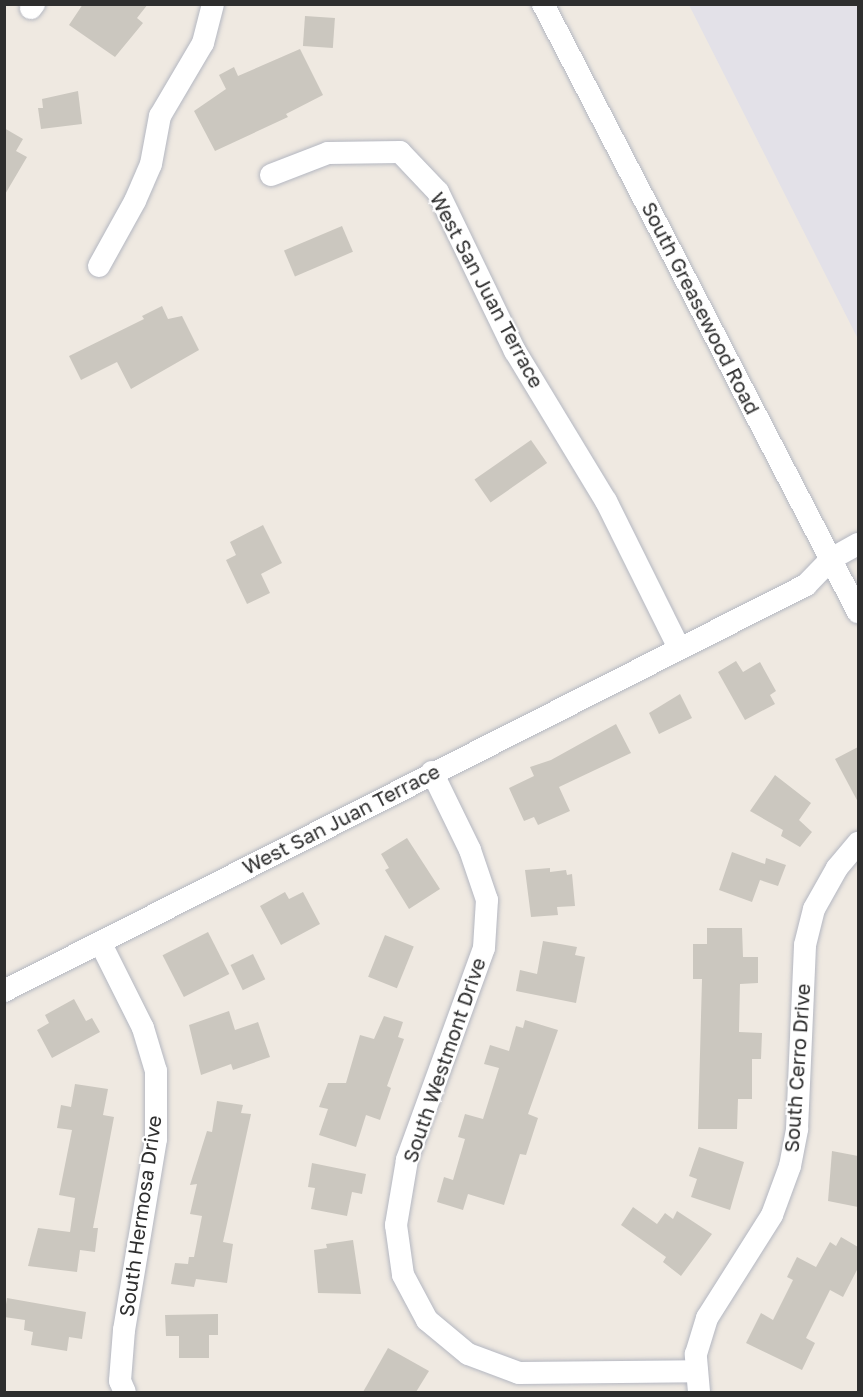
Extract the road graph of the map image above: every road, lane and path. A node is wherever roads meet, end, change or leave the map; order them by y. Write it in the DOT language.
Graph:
graph roads {
  1 [pos="213,4"];
  2 [pos="543,4"];
  3 [pos="271,175"];
  4 [pos="99,266"];
  5 [pos="858,544"];
  6 [pos="831,559"];
  7 [pos="858,612"];
  8 [pos="679,648"];
  9 [pos="432,772"];
  10 [pos="858,843"];
  11 [pos="100,944"];
  12 [pos="4,991"];
  13 [pos="698,1382"];
  14 [pos="125,1392"];
  1 -- 4 [label="street"];
  2 -- 6 [label="street, South Greasewood Road"];
  3 -- 8 [label="street, West San Juan Terrace"];
  5 -- 6 [label="street, West San Juan Terrace"];
  6 -- 7 [label="street, South Greasewood Road"];
  6 -- 8 [label="street, West San Juan Terrace"];
  8 -- 9 [label="street, West San Juan Terrace"];
  9 -- 11 [label="street, West San Juan Terrace"];
  9 -- 13 [label="street, South Westmont Drive"];
  10 -- 13 [label="street, South Cerro Drive"];
  11 -- 12 [label="street, West San Juan Terrace"];
  11 -- 14 [label="street, South Hermosa Drive"];
}
